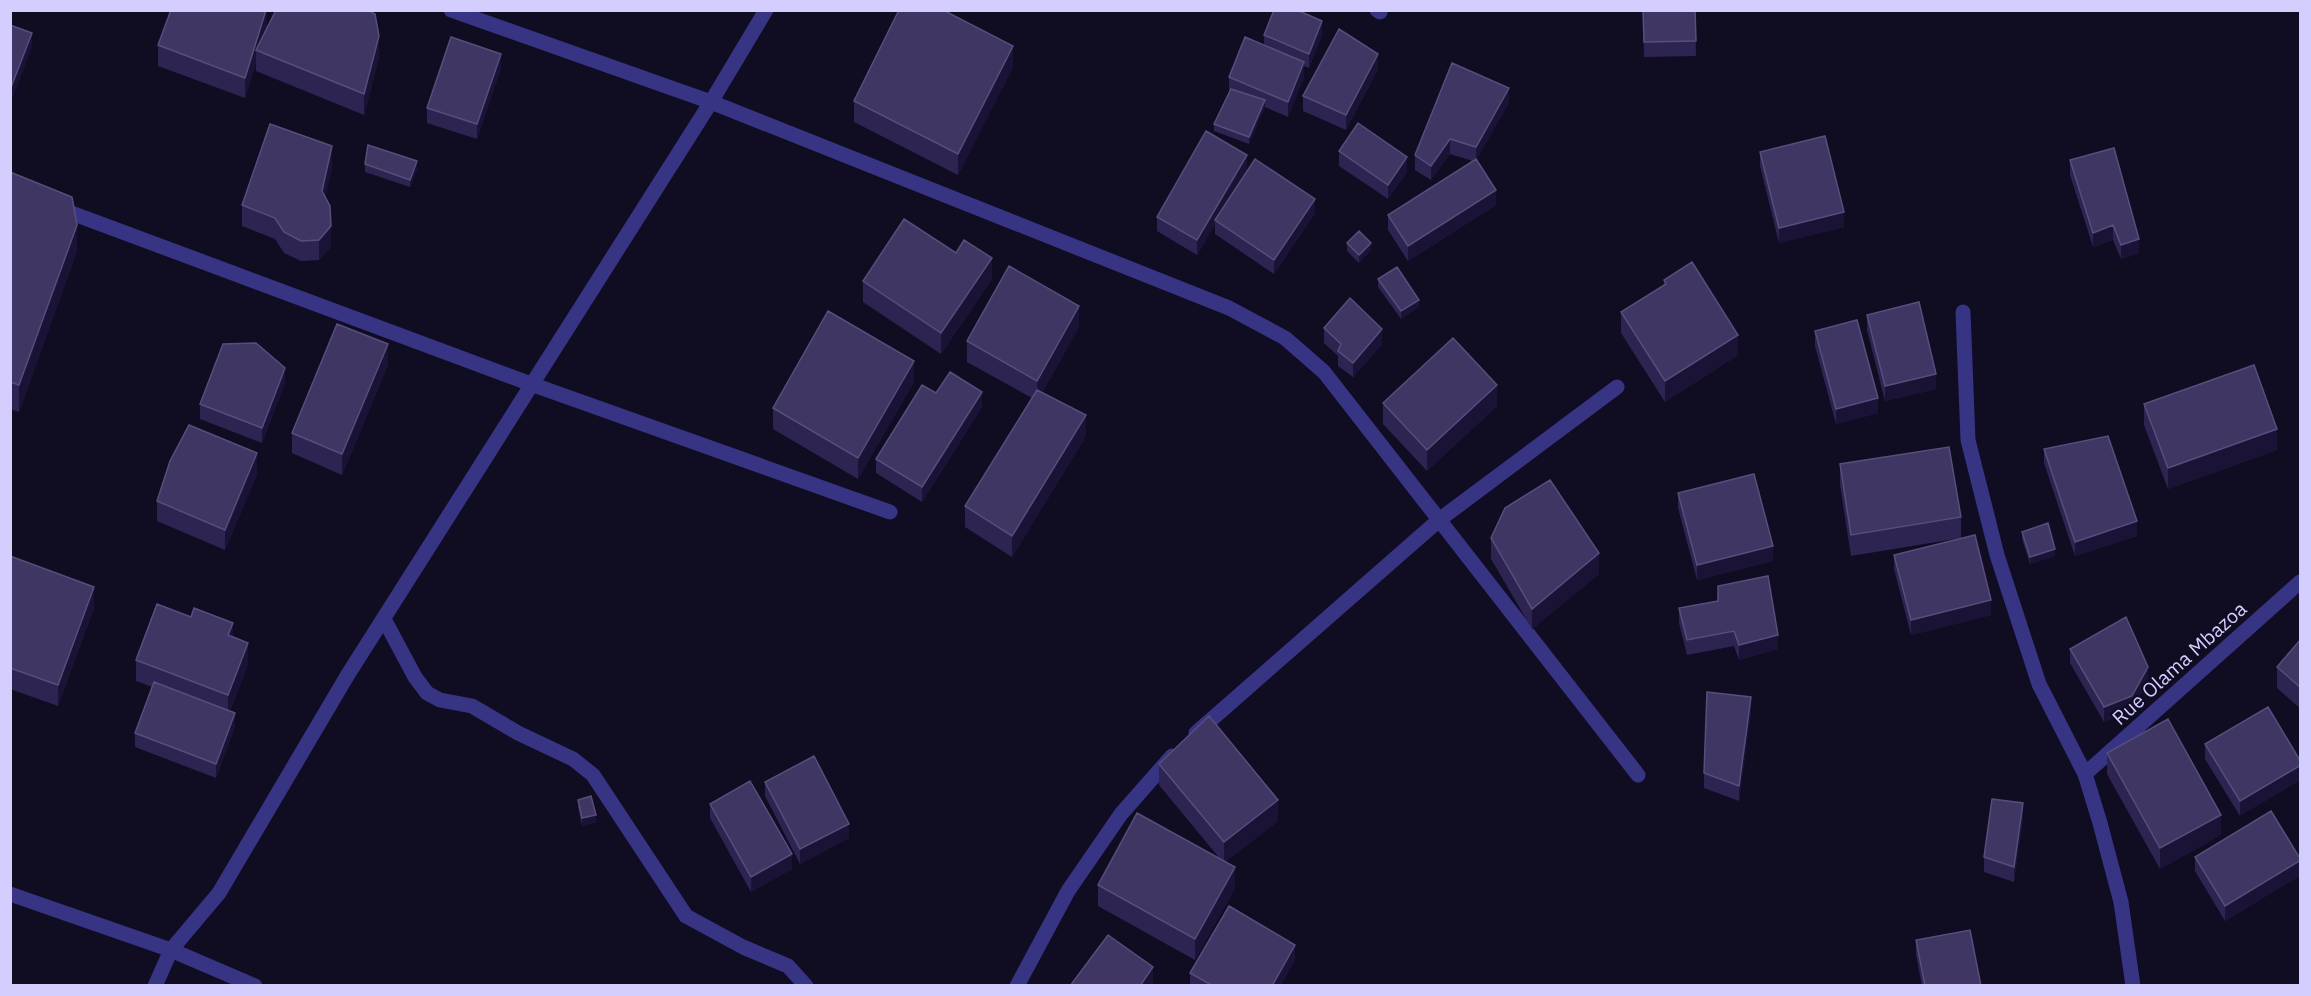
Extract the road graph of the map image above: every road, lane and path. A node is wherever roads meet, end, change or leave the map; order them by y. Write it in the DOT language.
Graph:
graph roads {
  1 [pos="451,10"];
  2 [pos="766,10"];
  3 [pos="711,102"];
  4 [pos="44,202"];
  5 [pos="1963,312"];
  6 [pos="531,384"];
  7 [pos="1617,387"];
  8 [pos="890,512"];
  9 [pos="1439,520"];
  10 [pos="2301,582"];
  11 [pos="384,619"];
  12 [pos="2085,774"];
  13 [pos="1638,775"];
  14 [pos="10,894"];
  15 [pos="171,950"];
  16 [pos="155,986"];
  17 [pos="255,986"];
  18 [pos="806,986"];
  19 [pos="1017,986"];
  20 [pos="2133,986"];
  1 -- 3 [label="street"];
  2 -- 3 [label="street"];
  3 -- 6 [label="street"];
  3 -- 9 [label="street"];
  4 -- 6 [label="street"];
  5 -- 12 [label="street"];
  6 -- 8 [label="street"];
  6 -- 11 [label="street"];
  7 -- 9 [label="street"];
  9 -- 13 [label="street"];
  9 -- 19 [label="street"];
  10 -- 12 [label="street, Rue Olama Mbazoa"];
  11 -- 15 [label="street"];
  11 -- 18 [label="street"];
  12 -- 20 [label="street"];
  14 -- 15 [label="street"];
  15 -- 16 [label="street"];
  15 -- 17 [label="street"];
}
